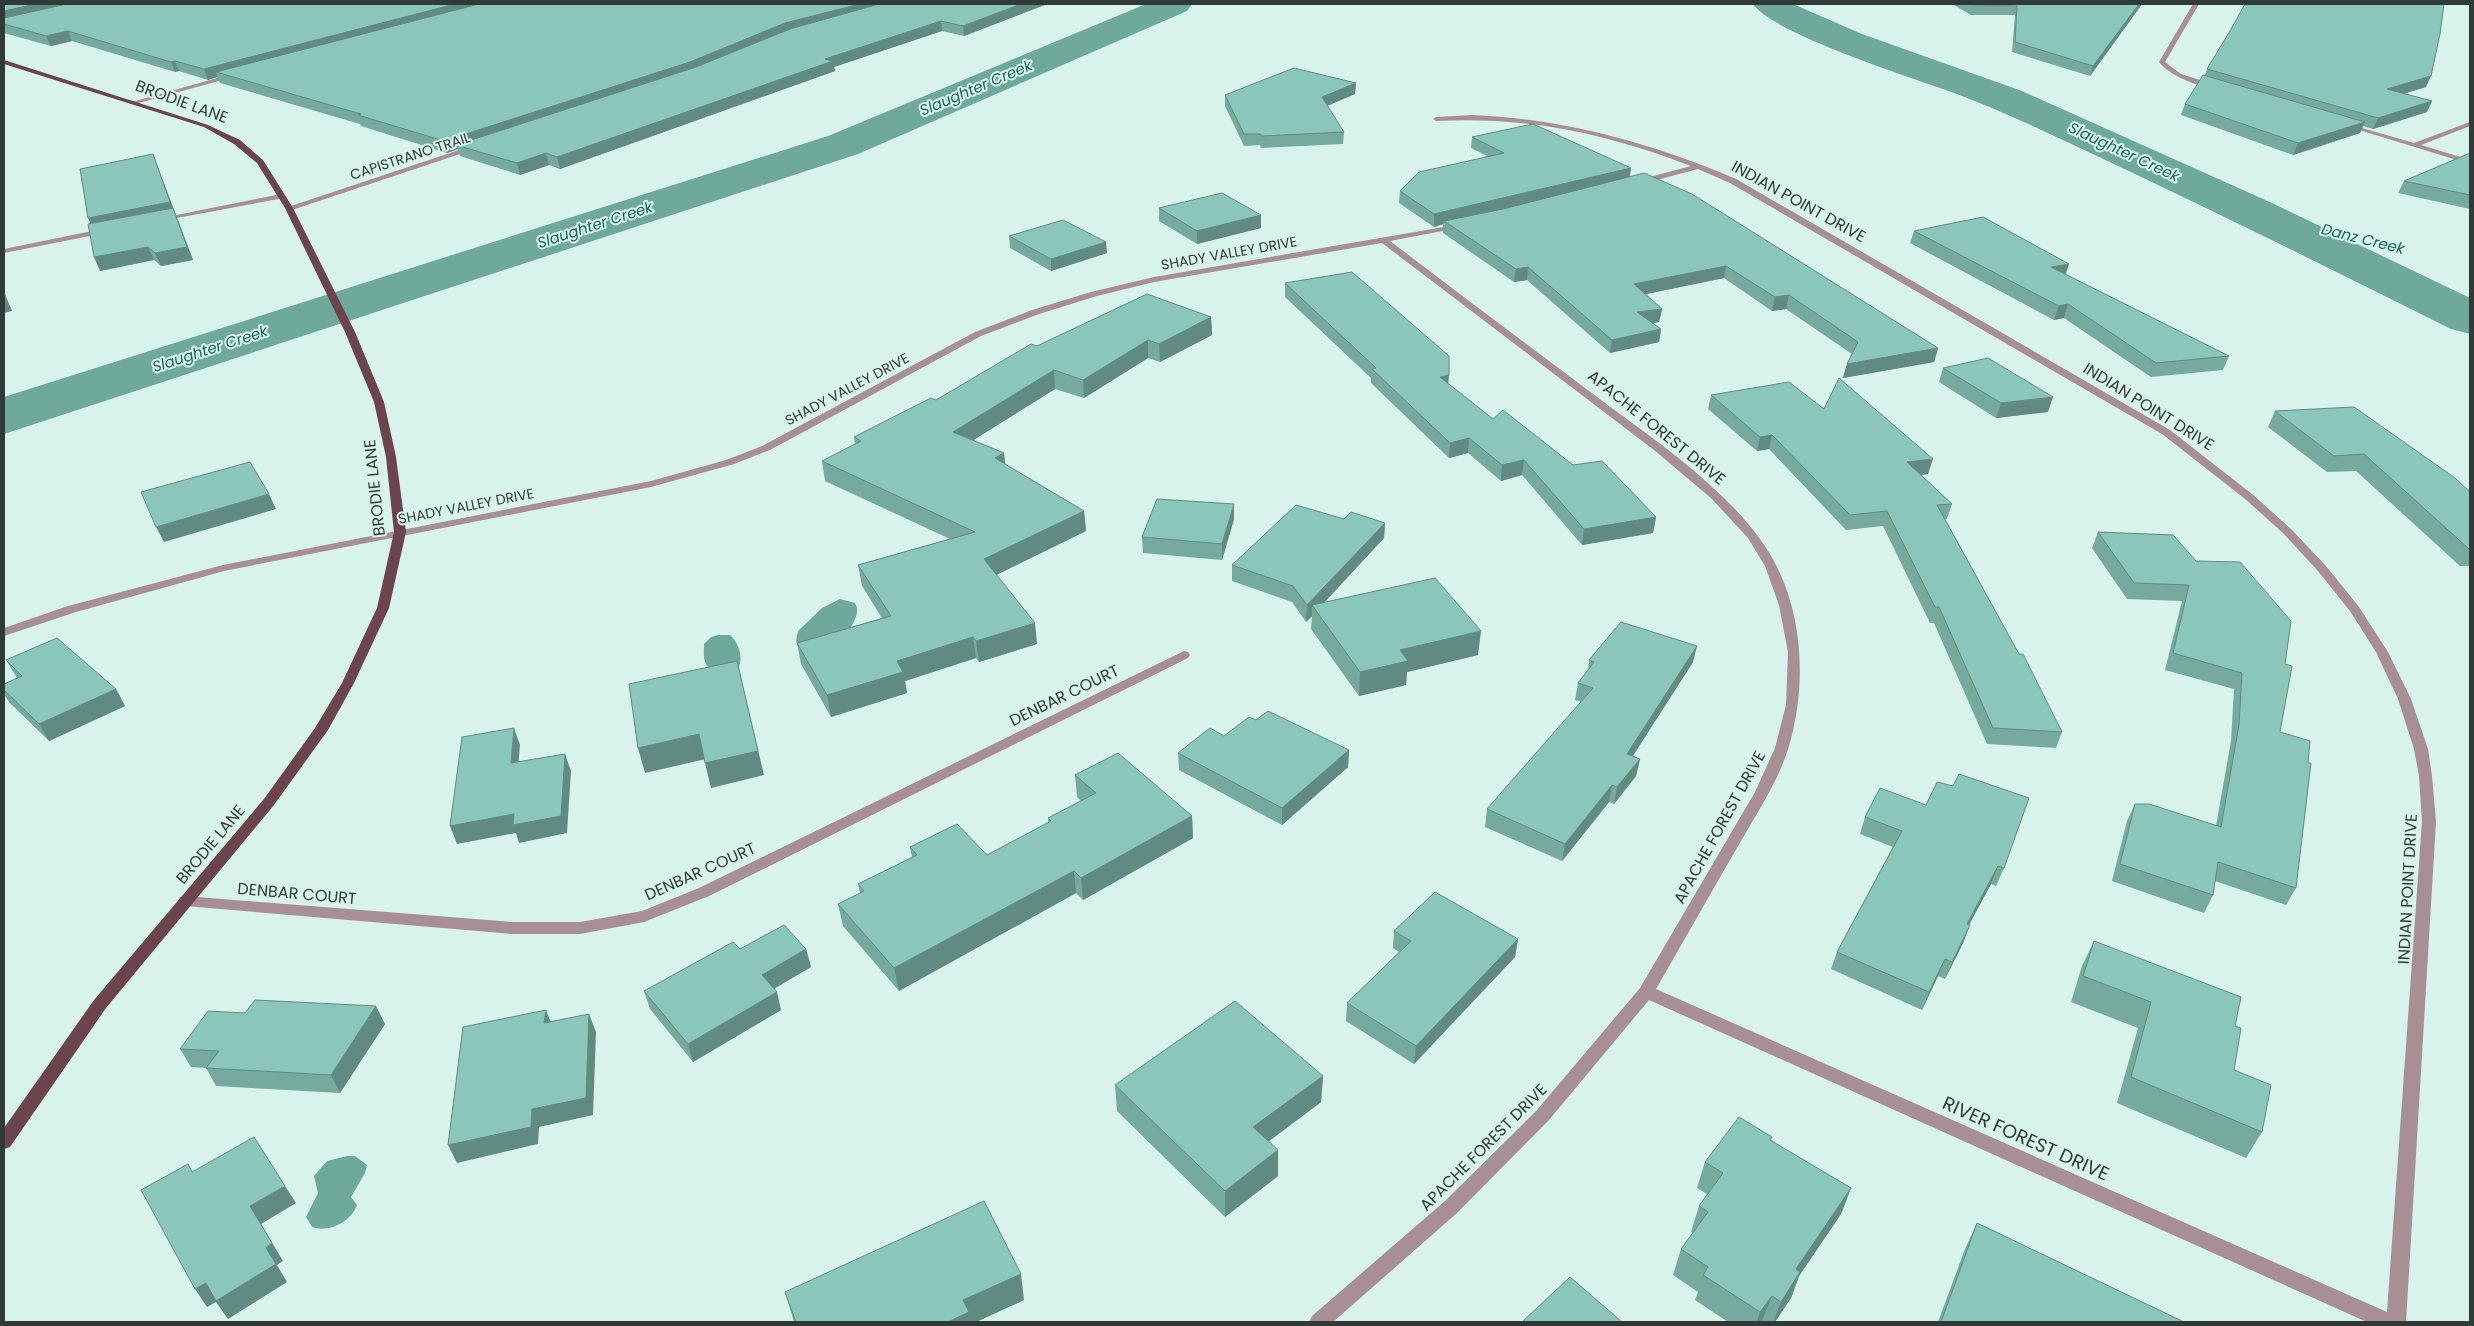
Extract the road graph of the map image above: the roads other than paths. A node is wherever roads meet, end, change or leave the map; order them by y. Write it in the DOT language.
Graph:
graph roads {
  1 [pos="2196,4"];
  2 [pos="4,62"];
  3 [pos="247,72"];
  4 [pos="2221,88"];
  5 [pos="135,102"];
  6 [pos="1436,119"];
  7 [pos="2334,122"];
  8 [pos="2470,124"];
  9 [pos="480,146"];
  10 [pos="2415,146"];
  11 [pos="2470,162"];
  12 [pos="1700,166"];
  13 [pos="1629,185"];
  14 [pos="281,196"];
  15 [pos="289,208"];
  16 [pos="148,222"];
  17 [pos="1464,224"];
  18 [pos="119,228"];
  19 [pos="1383,240"];
  20 [pos="4,250"];
  21 [pos="400,532"];
  22 [pos="4,632"];
  23 [pos="1184,655"];
  24 [pos="185,901"];
  25 [pos="1646,992"];
  26 [pos="4,1142"];
  27 [pos="1319,1322"];
  28 [pos="2388,1322"];
  29 [pos="2396,1322"];
  1 -- 4 [label="street"];
  2 -- 5 [label="main road, BRODIE LANE"];
  3 -- 5 [label="street"];
  5 -- 14 [label="main road, BRODIE LANE"];
  6 -- 12 [label="street, INDIAN POINT DRIVE"];
  7 -- 10 [label="street"];
  8 -- 10 [label="street"];
  9 -- 15 [label="street, CAPISTRANO TRAIL"];
  10 -- 11 [label="street"];
  12 -- 13 [label="street"];
  12 -- 29 [label="street, INDIAN POINT DRIVE"];
  14 -- 15 [label="main road, BRODIE LANE"];
  14 -- 16 [label="street"];
  15 -- 21 [label="main road, BRODIE LANE"];
  17 -- 19 [label="street, SHADY VALLEY DRIVE"];
  18 -- 20 [label="street"];
  19 -- 21 [label="street, SHADY VALLEY DRIVE"];
  19 -- 25 [label="street, APACHE FOREST DRIVE"];
  21 -- 22 [label="street, SHADY VALLEY DRIVE"];
  21 -- 24 [label="main road, BRODIE LANE"];
  23 -- 24 [label="street, DENBAR COURT"];
  24 -- 26 [label="main road, BRODIE LANE"];
  25 -- 27 [label="street, APACHE FOREST DRIVE"];
  25 -- 28 [label="street, RIVER FOREST DRIVE"];
}
